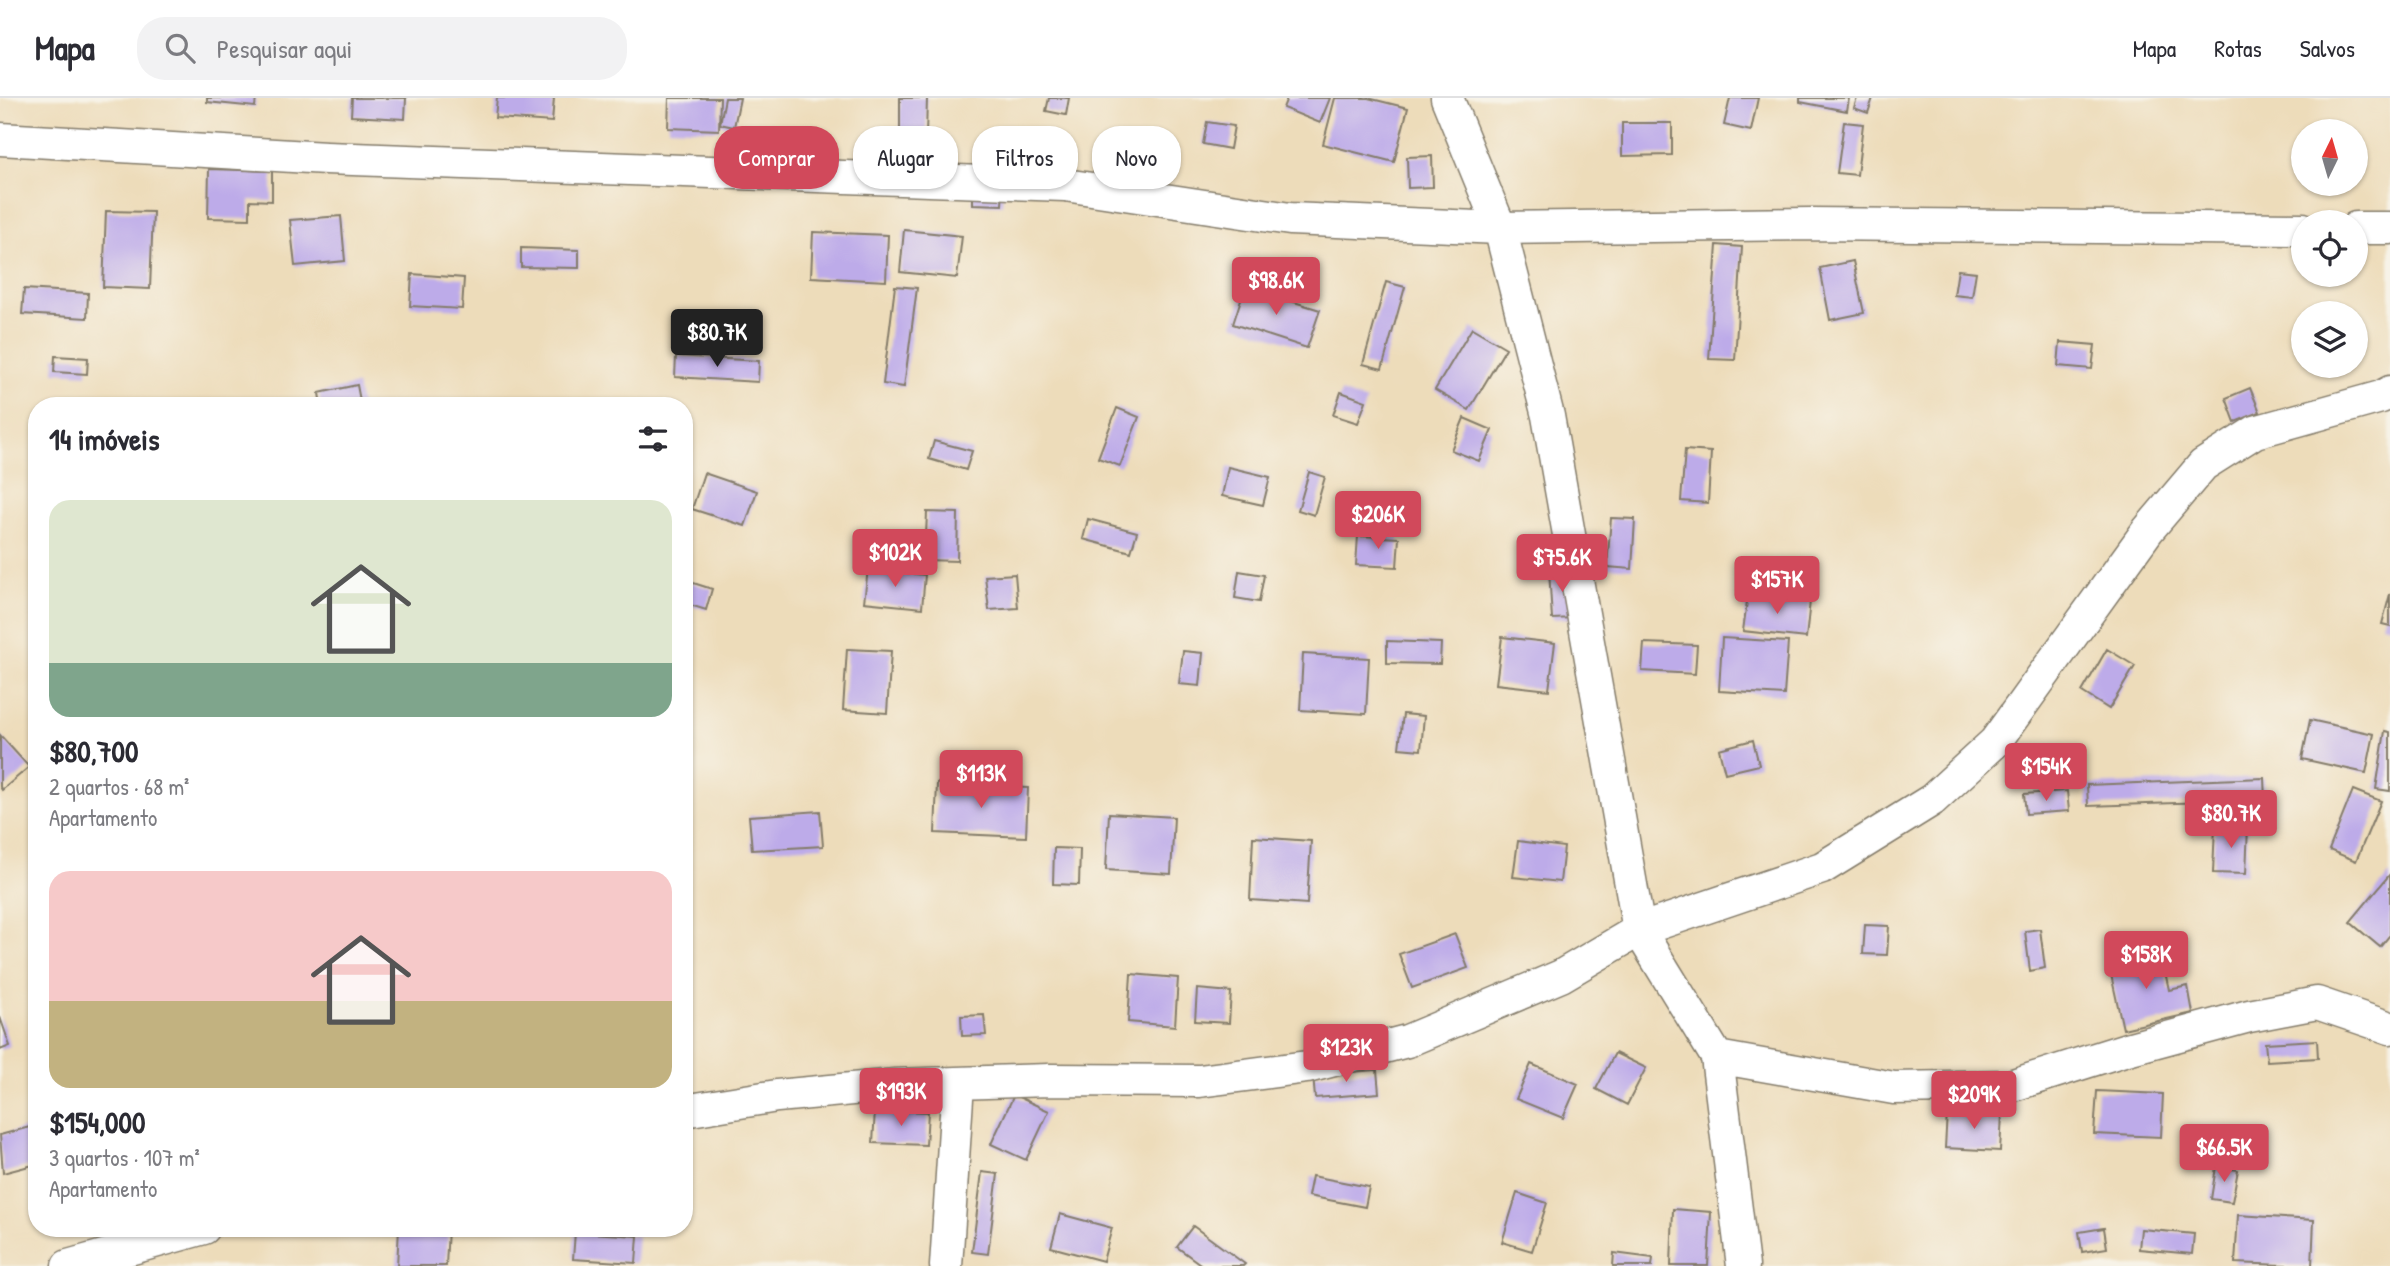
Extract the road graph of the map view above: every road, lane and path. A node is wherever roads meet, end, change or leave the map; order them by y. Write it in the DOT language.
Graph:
graph roads {
  1 [pos="1447,98"];
  2 [pos="0,138"];
  3 [pos="1500,228"];
  4 [pos="2368,228"];
  5 [pos="2390,228"];
  6 [pos="2291,229"];
  7 [pos="2390,392"];
  8 [pos="1639,930"];
  9 [pos="2390,1028"];
  10 [pos="1717,1057"];
  11 [pos="958,1083"];
  12 [pos="693,1110"];
  13 [pos="172,1237"];
  14 [pos="68,1266"];
  15 [pos="946,1266"];
  16 [pos="1743,1266"];
  1 -- 3 [label="street"];
  2 -- 3 [label="street"];
  3 -- 6 [label="street"];
  3 -- 8 [label="street"];
  4 -- 5 [label="street"];
  7 -- 8 [label="street"];
  8 -- 10 [label="street"];
  8 -- 11 [label="street"];
  9 -- 10 [label="street"];
  10 -- 16 [label="street"];
  11 -- 12 [label="street"];
  11 -- 15 [label="street"];
  13 -- 14 [label="street"];
}
